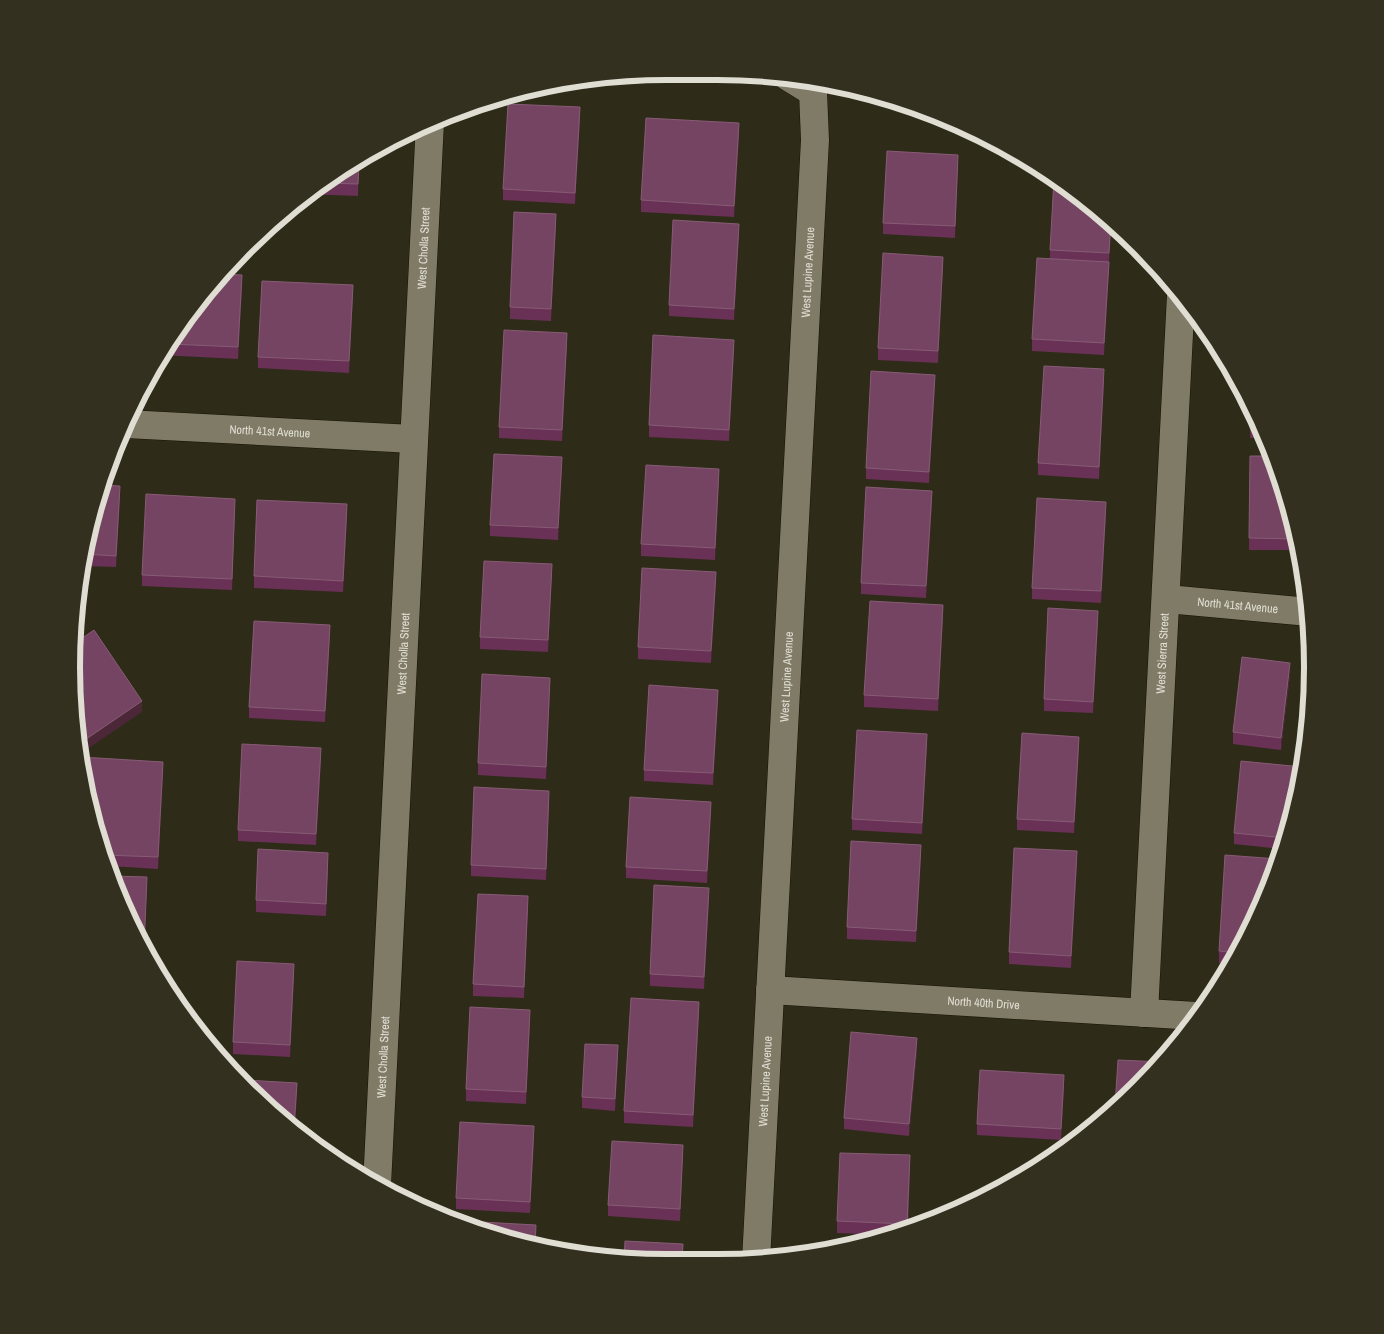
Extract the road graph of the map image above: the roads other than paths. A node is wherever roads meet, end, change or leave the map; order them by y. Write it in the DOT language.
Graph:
graph roads {
  1 [pos="804,87"];
  2 [pos="430,131"];
  3 [pos="1180,307"];
  4 [pos="133,424"];
  5 [pos="413,439"];
  6 [pos="1167,599"];
  7 [pos="1301,611"];
  8 [pos="770,990"];
  9 [pos="1144,1013"];
  10 [pos="1189,1016"];
  11 [pos="377,1177"];
  12 [pos="756,1253"];
  1 -- 8 [label="street, West Lupine Avenue"];
  2 -- 5 [label="street, West Cholla Street"];
  3 -- 6 [label="street, West Sierra Street"];
  4 -- 5 [label="street, North 41st Avenue"];
  5 -- 11 [label="street, West Cholla Street"];
  6 -- 7 [label="street, North 41st Avenue"];
  6 -- 9 [label="street, West Sierra Street"];
  8 -- 9 [label="street, North 40th Drive"];
  8 -- 12 [label="street, West Lupine Avenue"];
  9 -- 10 [label="street, North 40th Drive"];
}
